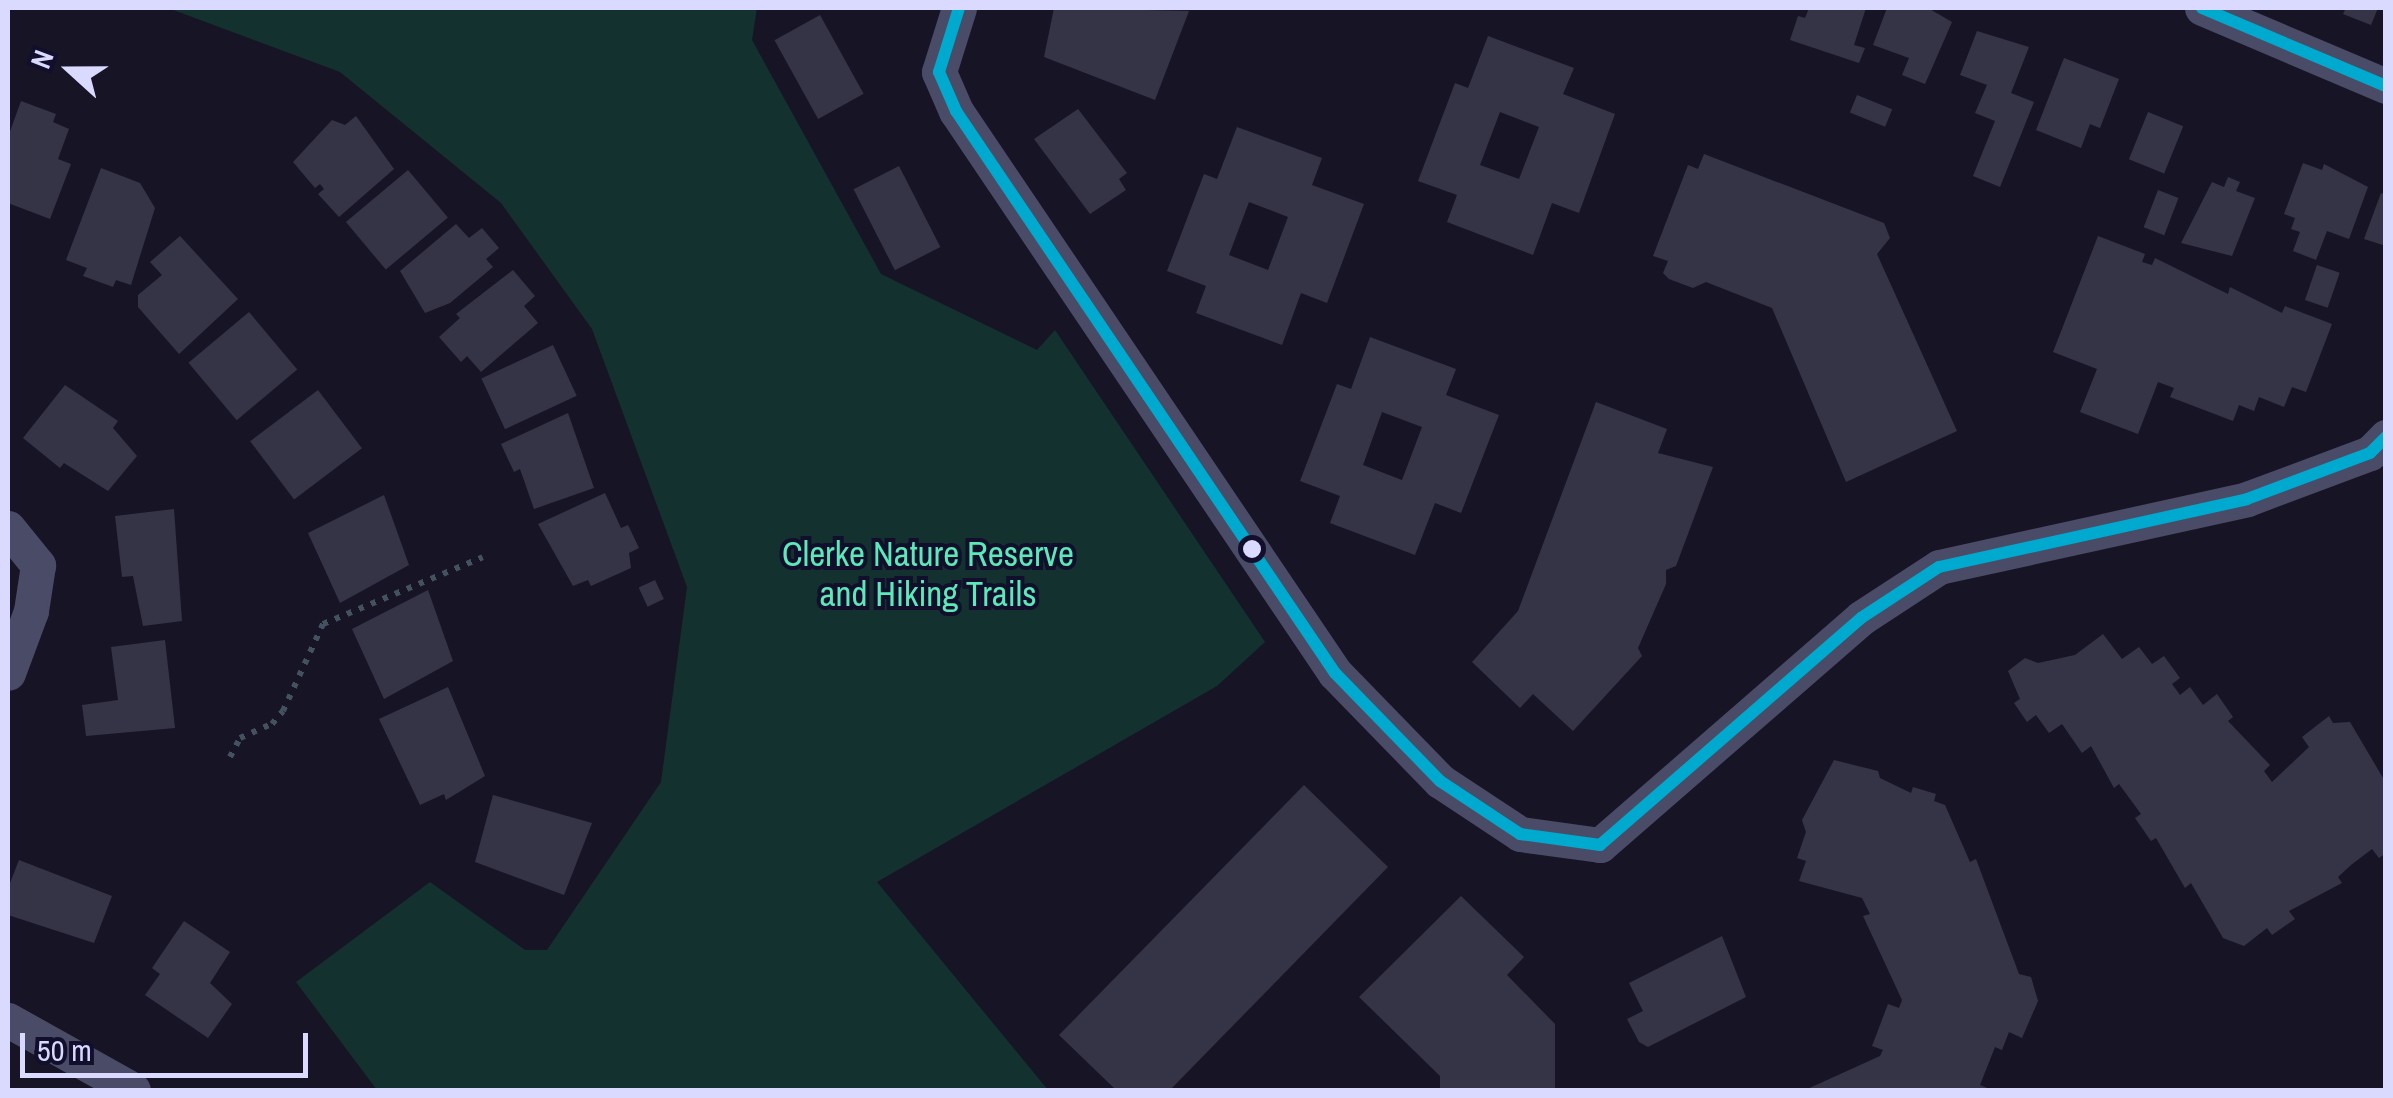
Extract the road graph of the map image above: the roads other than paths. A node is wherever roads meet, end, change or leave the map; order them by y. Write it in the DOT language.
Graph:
graph roads {
  1 [pos="959,8"];
  2 [pos="2202,8"];
  3 [pos="2386,86"];
  4 [pos="2386,437"];
  5 [pos="8,528"];
  6 [pos="8,673"];
  7 [pos="8,1020"];
  8 [pos="133,1090"];
  1 -- 4 [label="street"];
  2 -- 3 [label="street"];
  5 -- 6 [label="street"];
  7 -- 8 [label="street"];
}
